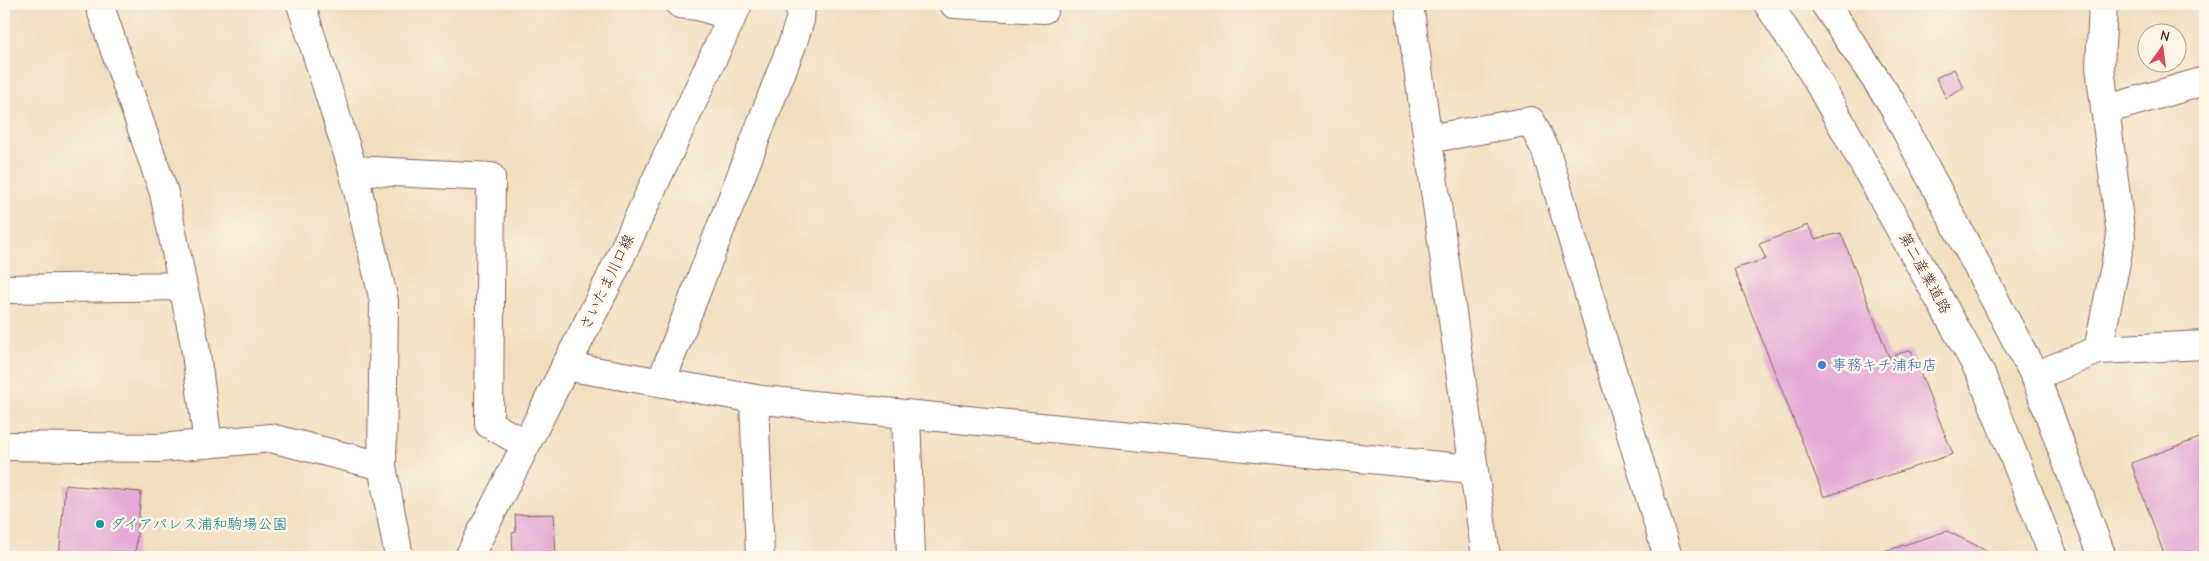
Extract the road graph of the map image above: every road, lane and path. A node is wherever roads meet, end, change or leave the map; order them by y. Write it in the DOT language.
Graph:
graph roads {
  1 [pos="99,4"];
  2 [pos="301,4"];
  3 [pos="680,4"];
  4 [pos="801,4"];
  5 [pos="954,4"];
  6 [pos="1044,4"];
  7 [pos="1409,4"];
  8 [pos="1768,4"];
  9 [pos="1825,4"];
  10 [pos="2103,4"];
  11 [pos="735,10"];
  12 [pos="2205,81"];
  13 [pos="2105,110"];
  14 [pos="1426,140"];
  15 [pos="352,170"];
  16 [pos="183,286"];
  17 [pos="4,289"];
  18 [pos="2205,345"];
  19 [pos="2098,350"];
  20 [pos="565,366"];
  21 [pos="2035,376"];
  22 [pos="661,382"];
  23 [pos="754,399"];
  24 [pos="906,414"];
  25 [pos="208,444"];
  26 [pos="525,444"];
  27 [pos="4,446"];
  28 [pos="382,466"];
  29 [pos="1472,469"];
  30 [pos="399,557"];
  31 [pos="469,557"];
  32 [pos="760,557"];
  33 [pos="911,557"];
  34 [pos="1486,557"];
  35 [pos="1668,557"];
  36 [pos="2054,557"];
  37 [pos="2102,557"];
  1 -- 16 [label="street"];
  2 -- 15 [label="street"];
  3 -- 11 [label="street"];
  4 -- 22 [label="street"];
  5 -- 6 [label="street"];
  7 -- 14 [label="street"];
  8 -- 36 [label="street, 第二産業道路"];
  9 -- 21 [label="street"];
  10 -- 13 [label="street"];
  11 -- 20 [label="street, さいたま川口線"];
  12 -- 13 [label="street"];
  13 -- 19 [label="street"];
  14 -- 29 [label="street"];
  14 -- 35 [label="street"];
  15 -- 26 [label="street"];
  15 -- 28 [label="street"];
  16 -- 17 [label="street"];
  16 -- 25 [label="street"];
  18 -- 19 [label="street"];
  19 -- 21 [label="street"];
  20 -- 22 [label="street"];
  20 -- 26 [label="street, さいたま川口線"];
  21 -- 37 [label="street"];
  22 -- 23 [label="street"];
  23 -- 24 [label="street"];
  23 -- 32 [label="street"];
  24 -- 29 [label="street"];
  24 -- 33 [label="street"];
  25 -- 27 [label="street"];
  25 -- 28 [label="street"];
  26 -- 31 [label="street, さいたま川口線"];
  28 -- 30 [label="street"];
  29 -- 34 [label="street"];
}
